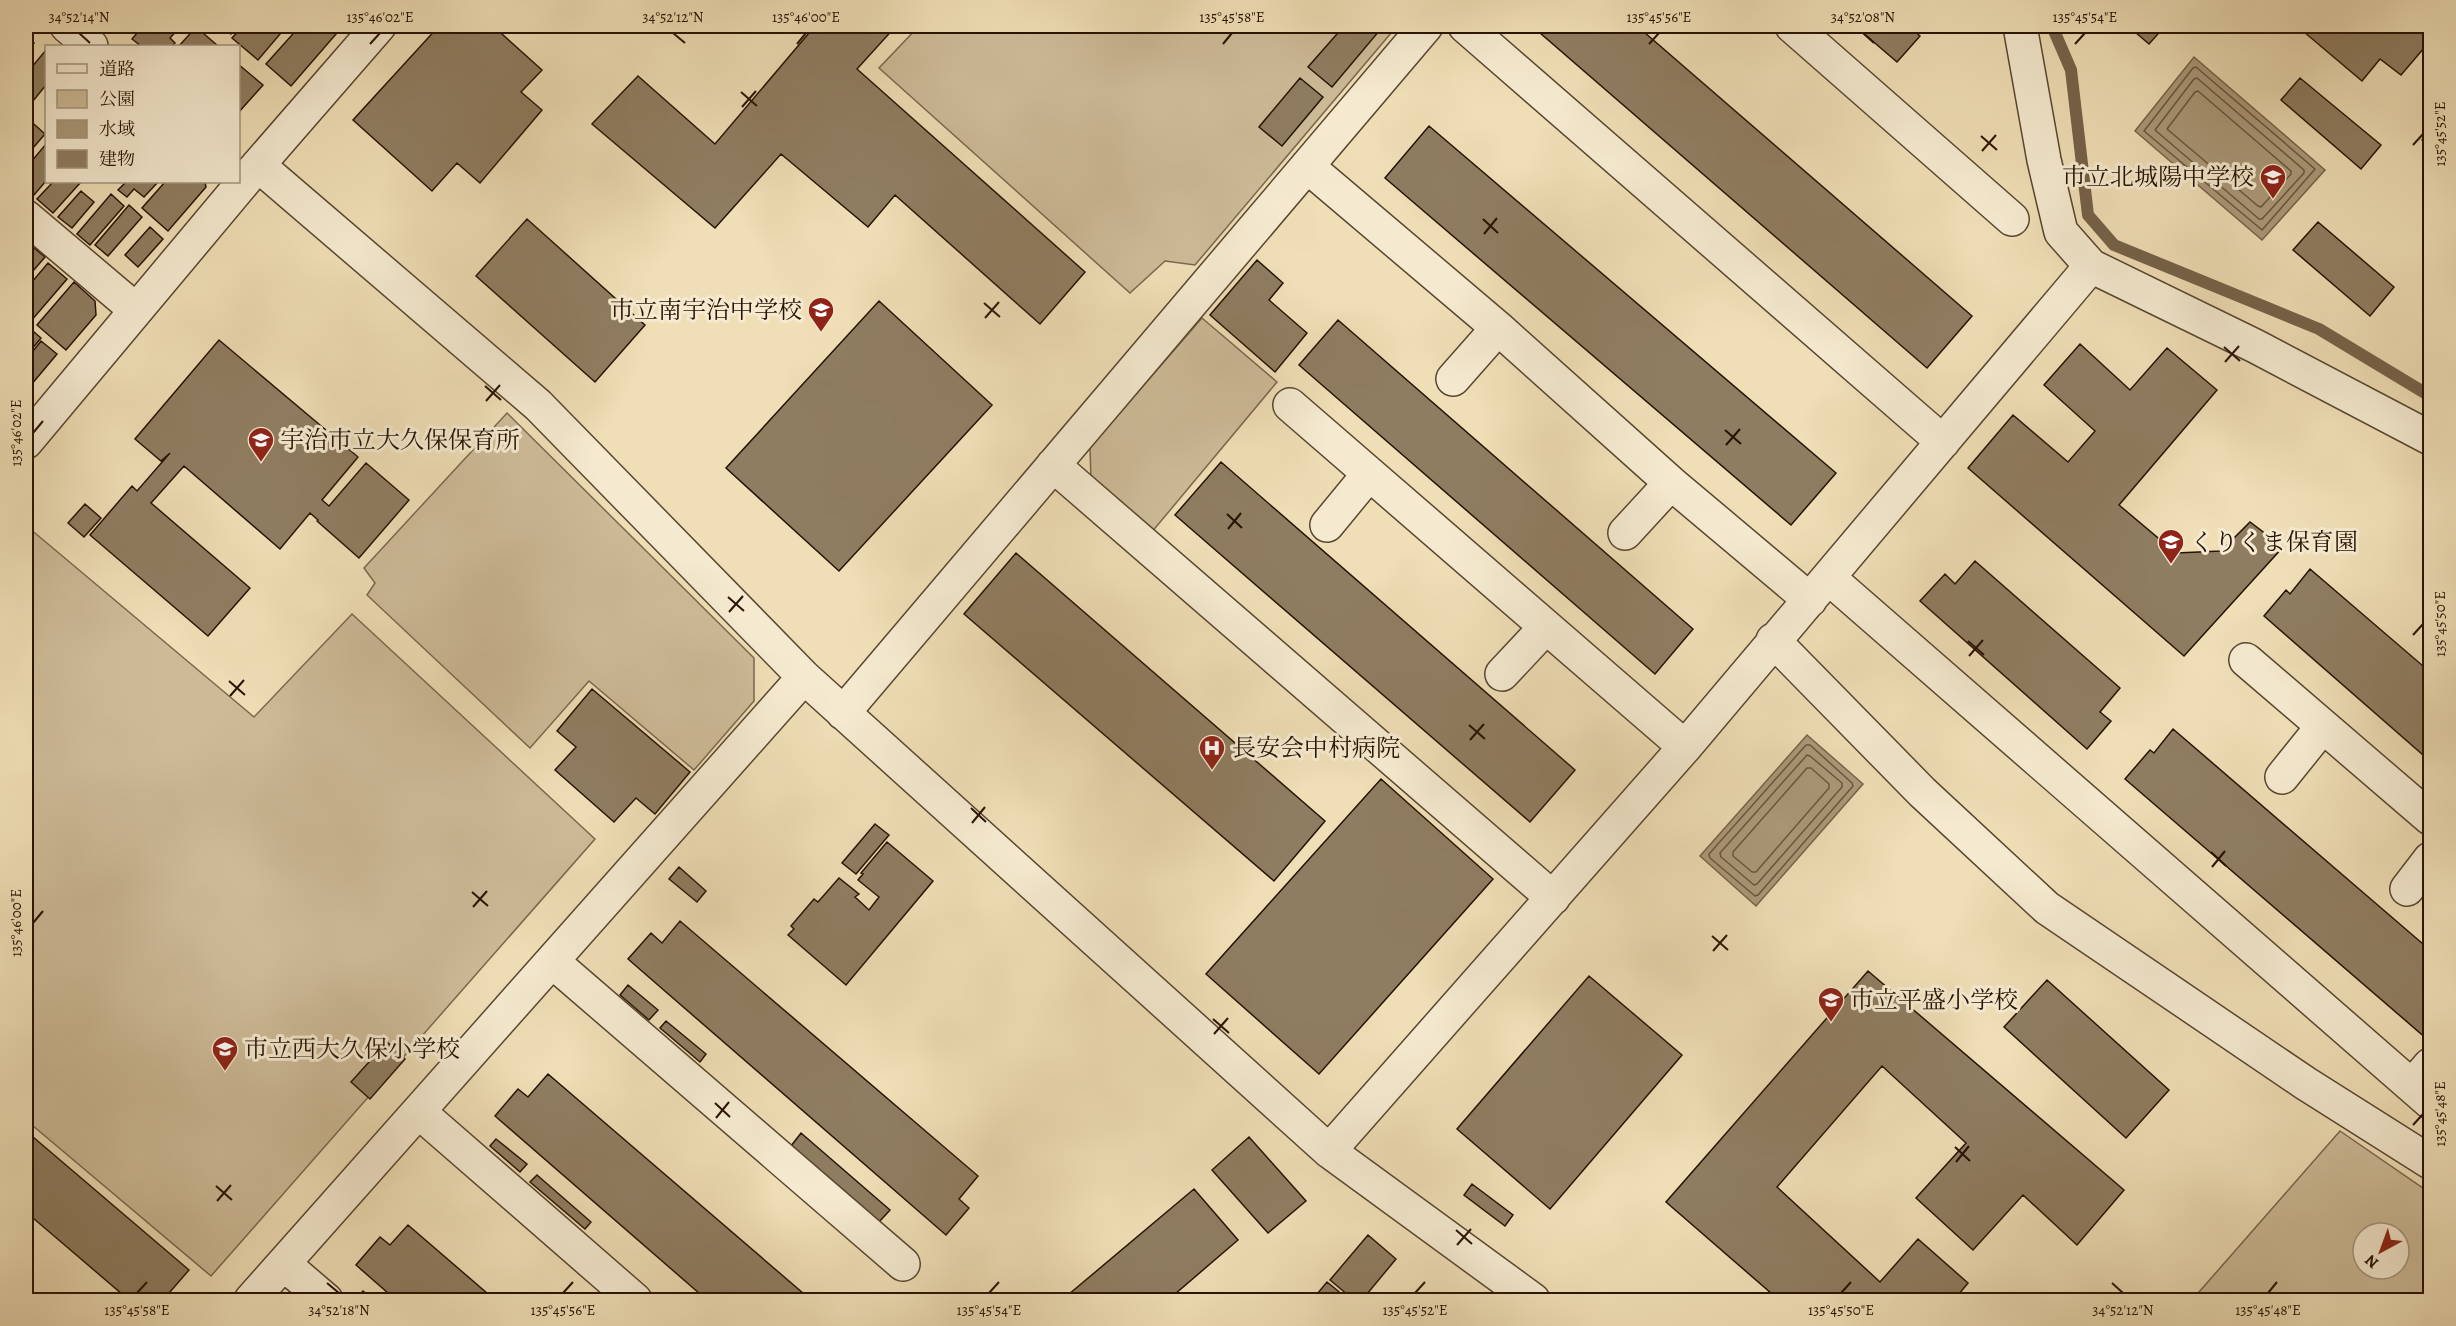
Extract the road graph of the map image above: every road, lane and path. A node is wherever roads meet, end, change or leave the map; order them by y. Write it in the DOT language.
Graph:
graph roads {
  1 [pos="67,26"];
  2 [pos="379,26"];
  3 [pos="1426,26"];
  4 [pos="1465,26"];
  5 [pos="1791,26"];
  6 [pos="2020,26"];
  7 [pos="90,45"];
  8 [pos="1307,166"];
  9 [pos="248,172"];
  10 [pos="239,183"];
  11 [pos="26,217"];
  12 [pos="2012,219"];
  13 [pos="2091,266"];
  14 [pos="136,310"];
  15 [pos="1498,328"];
  16 [pos="1453,379"];
  17 [pos="1290,405"];
  18 [pos="28,434"];
  19 [pos="2430,438"];
  20 [pos="1943,442"];
  21 [pos="1053,465"];
  22 [pos="1369,474"];
  23 [pos="1671,483"];
  24 [pos="1327,525"];
  25 [pos="1625,533"];
  26 [pos="1819,589"];
  27 [pos="1546,627"];
  28 [pos="1773,640"];
  29 [pos="2246,660"];
  30 [pos="1502,674"];
  31 [pos="804,677"];
  32 [pos="843,713"];
  33 [pos="2323,726"];
  34 [pos="1684,747"];
  35 [pos="2282,777"];
  36 [pos="2430,818"];
  37 [pos="2430,860"];
  38 [pos="2407,889"];
  39 [pos="1553,898"];
  40 [pos="553,962"];
  41 [pos="2424,1084"];
  42 [pos="418,1112"];
  43 [pos="1329,1151"];
  44 [pos="2430,1162"];
  45 [pos="284,1264"];
  46 [pos="903,1264"];
  47 [pos="251,1300"];
  48 [pos="326,1300"];
  49 [pos="635,1300"];
  50 [pos="1533,1300"];
  1 -- 7 [label="street"];
  2 -- 9 [label="street"];
  3 -- 8 [label="street"];
  4 -- 20 [label="street"];
  5 -- 12 [label="street"];
  6 -- 13 [label="street"];
  8 -- 15 [label="street"];
  8 -- 21 [label="street"];
  9 -- 31 [label="street"];
  10 -- 14 [label="street"];
  11 -- 14 [label="street"];
  13 -- 19 [label="street"];
  13 -- 20 [label="street"];
  14 -- 18 [label="street"];
  15 -- 16 [label="street"];
  15 -- 23 [label="street"];
  17 -- 22 [label="street"];
  20 -- 26 [label="street"];
  21 -- 32 [label="street"];
  21 -- 39 [label="street"];
  22 -- 24 [label="street"];
  22 -- 27 [label="street"];
  23 -- 25 [label="street"];
  23 -- 26 [label="street"];
  26 -- 28 [label="street"];
  26 -- 41 [label="street"];
  27 -- 30 [label="street"];
  27 -- 34 [label="street"];
  28 -- 34 [label="street"];
  28 -- 44 [label="street"];
  29 -- 33 [label="street"];
  31 -- 32 [label="street"];
  31 -- 40 [label="street"];
  32 -- 43 [label="street"];
  33 -- 35 [label="street"];
  33 -- 36 [label="street"];
  34 -- 39 [label="street"];
  37 -- 38 [label="street"];
  39 -- 43 [label="street"];
  40 -- 42 [label="street"];
  40 -- 46 [label="street"];
  42 -- 45 [label="street"];
  42 -- 49 [label="street"];
  43 -- 50 [label="street"];
  45 -- 47 [label="street"];
  45 -- 48 [label="street"];
}
